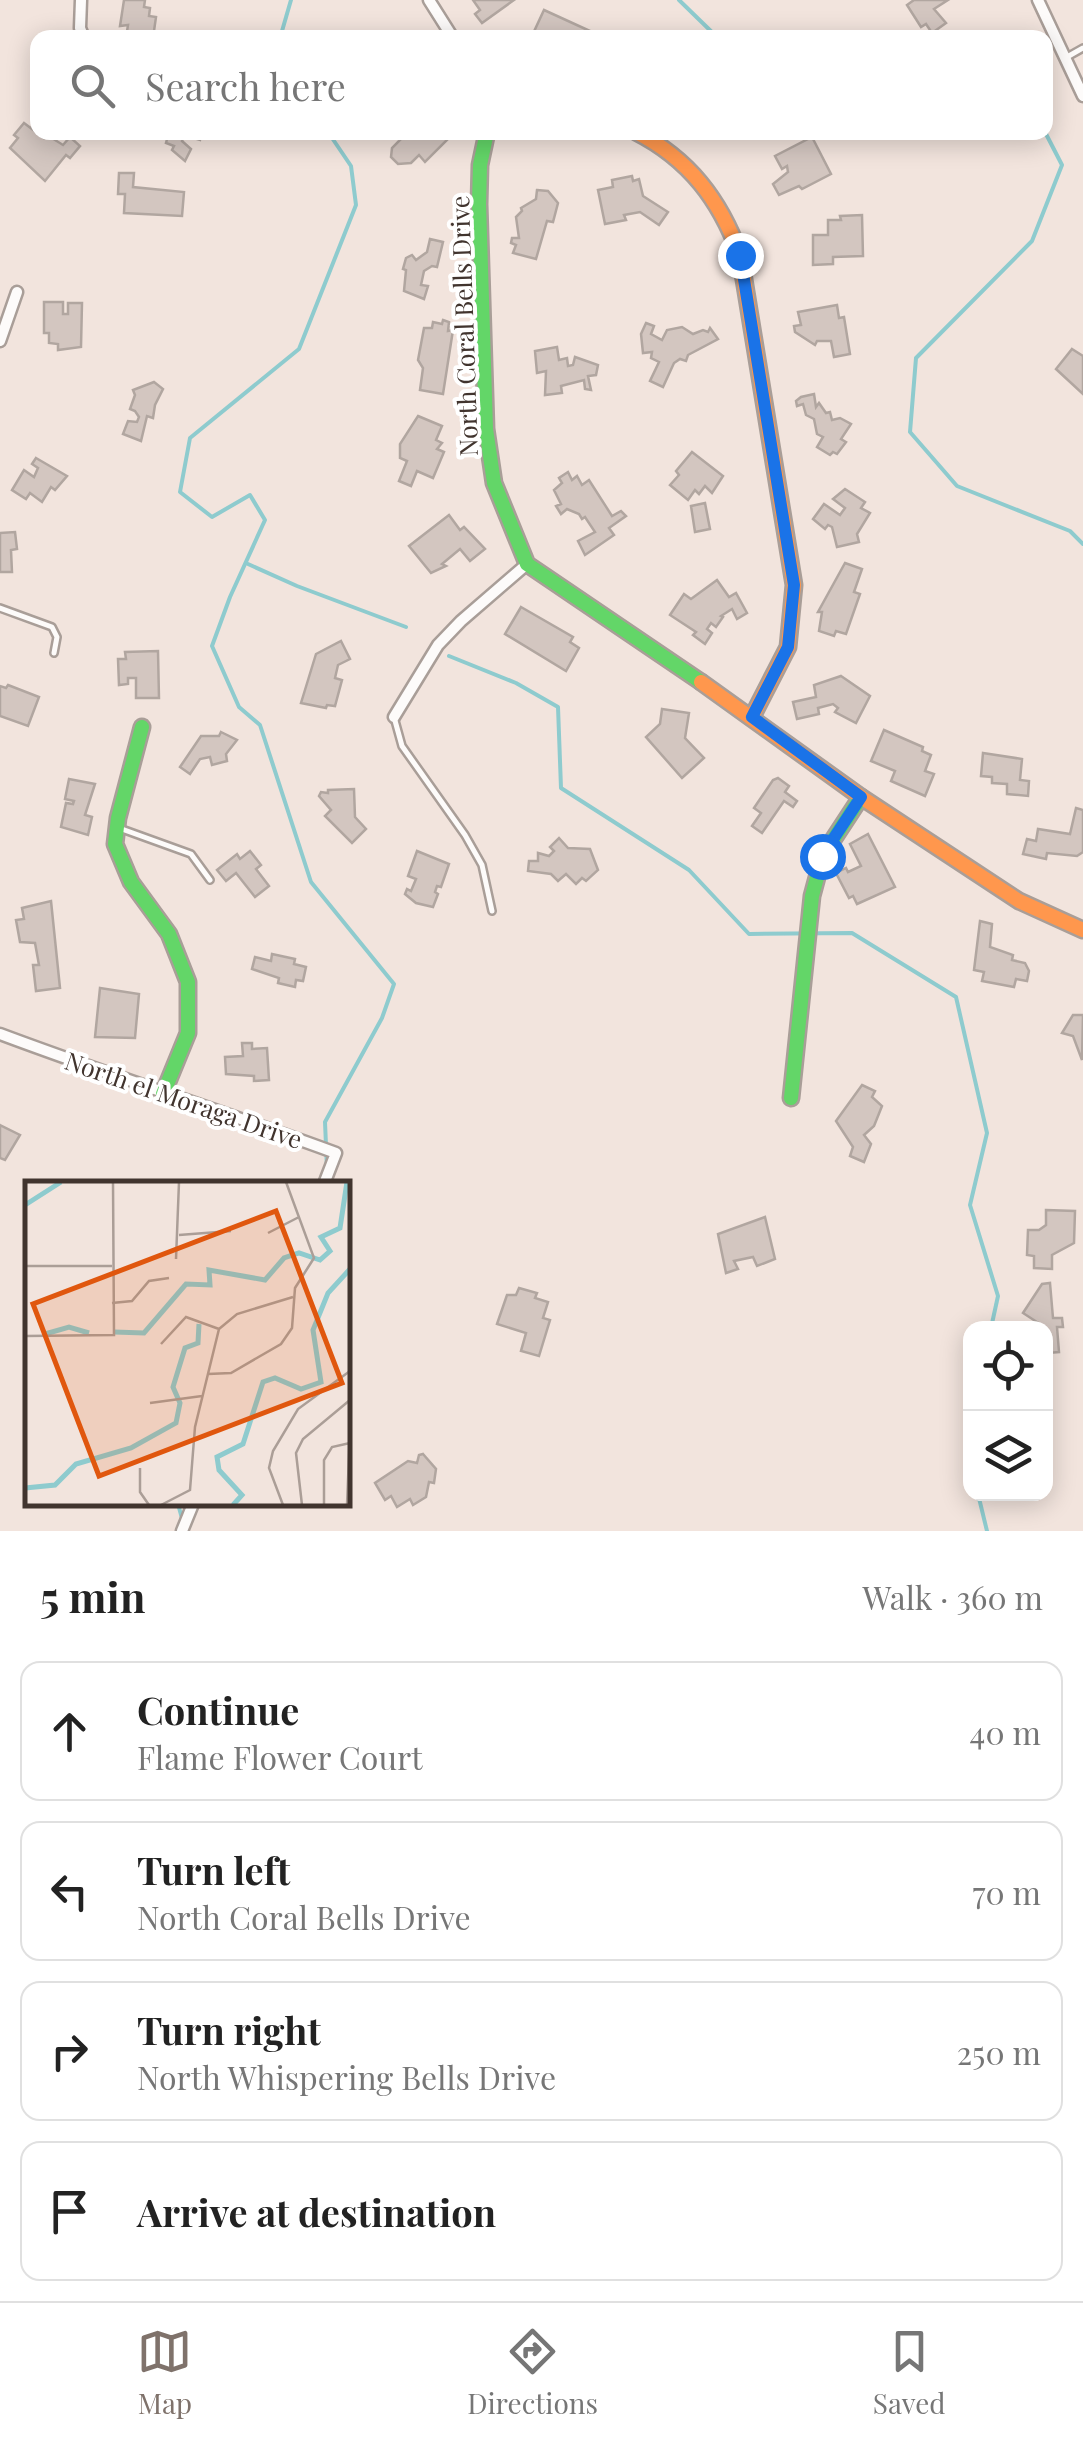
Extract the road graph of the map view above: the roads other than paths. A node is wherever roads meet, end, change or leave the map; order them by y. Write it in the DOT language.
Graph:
graph roads {
  1 [pos="81,0"];
  2 [pos="428,0"];
  3 [pos="1038,0"];
  4 [pos="81,30"];
  5 [pos="448,30"];
  6 [pos="1083,48"];
  7 [pos="1067,58"];
  8 [pos="1083,96"];
  9 [pos="485,140"];
  10 [pos="650,140"];
  11 [pos="17,292"];
  12 [pos="0,341"];
  13 [pos="527,564"];
  14 [pos="0,608"];
  15 [pos="54,653"];
  16 [pos="394,716"];
  17 [pos="752,717"];
  18 [pos="142,727"];
  19 [pos="861,797"];
  20 [pos="116,827"];
  21 [pos="210,880"];
  22 [pos="492,910"];
  23 [pos="1083,930"];
  24 [pos="0,1034"];
  25 [pos="162,1094"];
  26 [pos="791,1098"];
  27 [pos="325,1181"];
  28 [pos="193,1506"];
  29 [pos="182,1531"];
  1 -- 4 [label="street"];
  2 -- 5 [label="street"];
  3 -- 7 [label="street"];
  6 -- 7 [label="lane"];
  7 -- 8 [label="street"];
  9 -- 13 [label="street, North Coral Bells Drive"];
  10 -- 17 [label="street"];
  11 -- 12 [label="street"];
  13 -- 16 [label="street"];
  13 -- 17 [label="street"];
  14 -- 15 [label="lane"];
  16 -- 22 [label="lane"];
  17 -- 19 [label="street"];
  18 -- 20 [label="street"];
  19 -- 23 [label="street"];
  19 -- 26 [label="street"];
  20 -- 21 [label="lane"];
  20 -- 25 [label="street"];
  24 -- 25 [label="street, North el Moraga Drive"];
  25 -- 27 [label="street, North el Moraga Drive"];
  28 -- 29 [label="street"];
}
